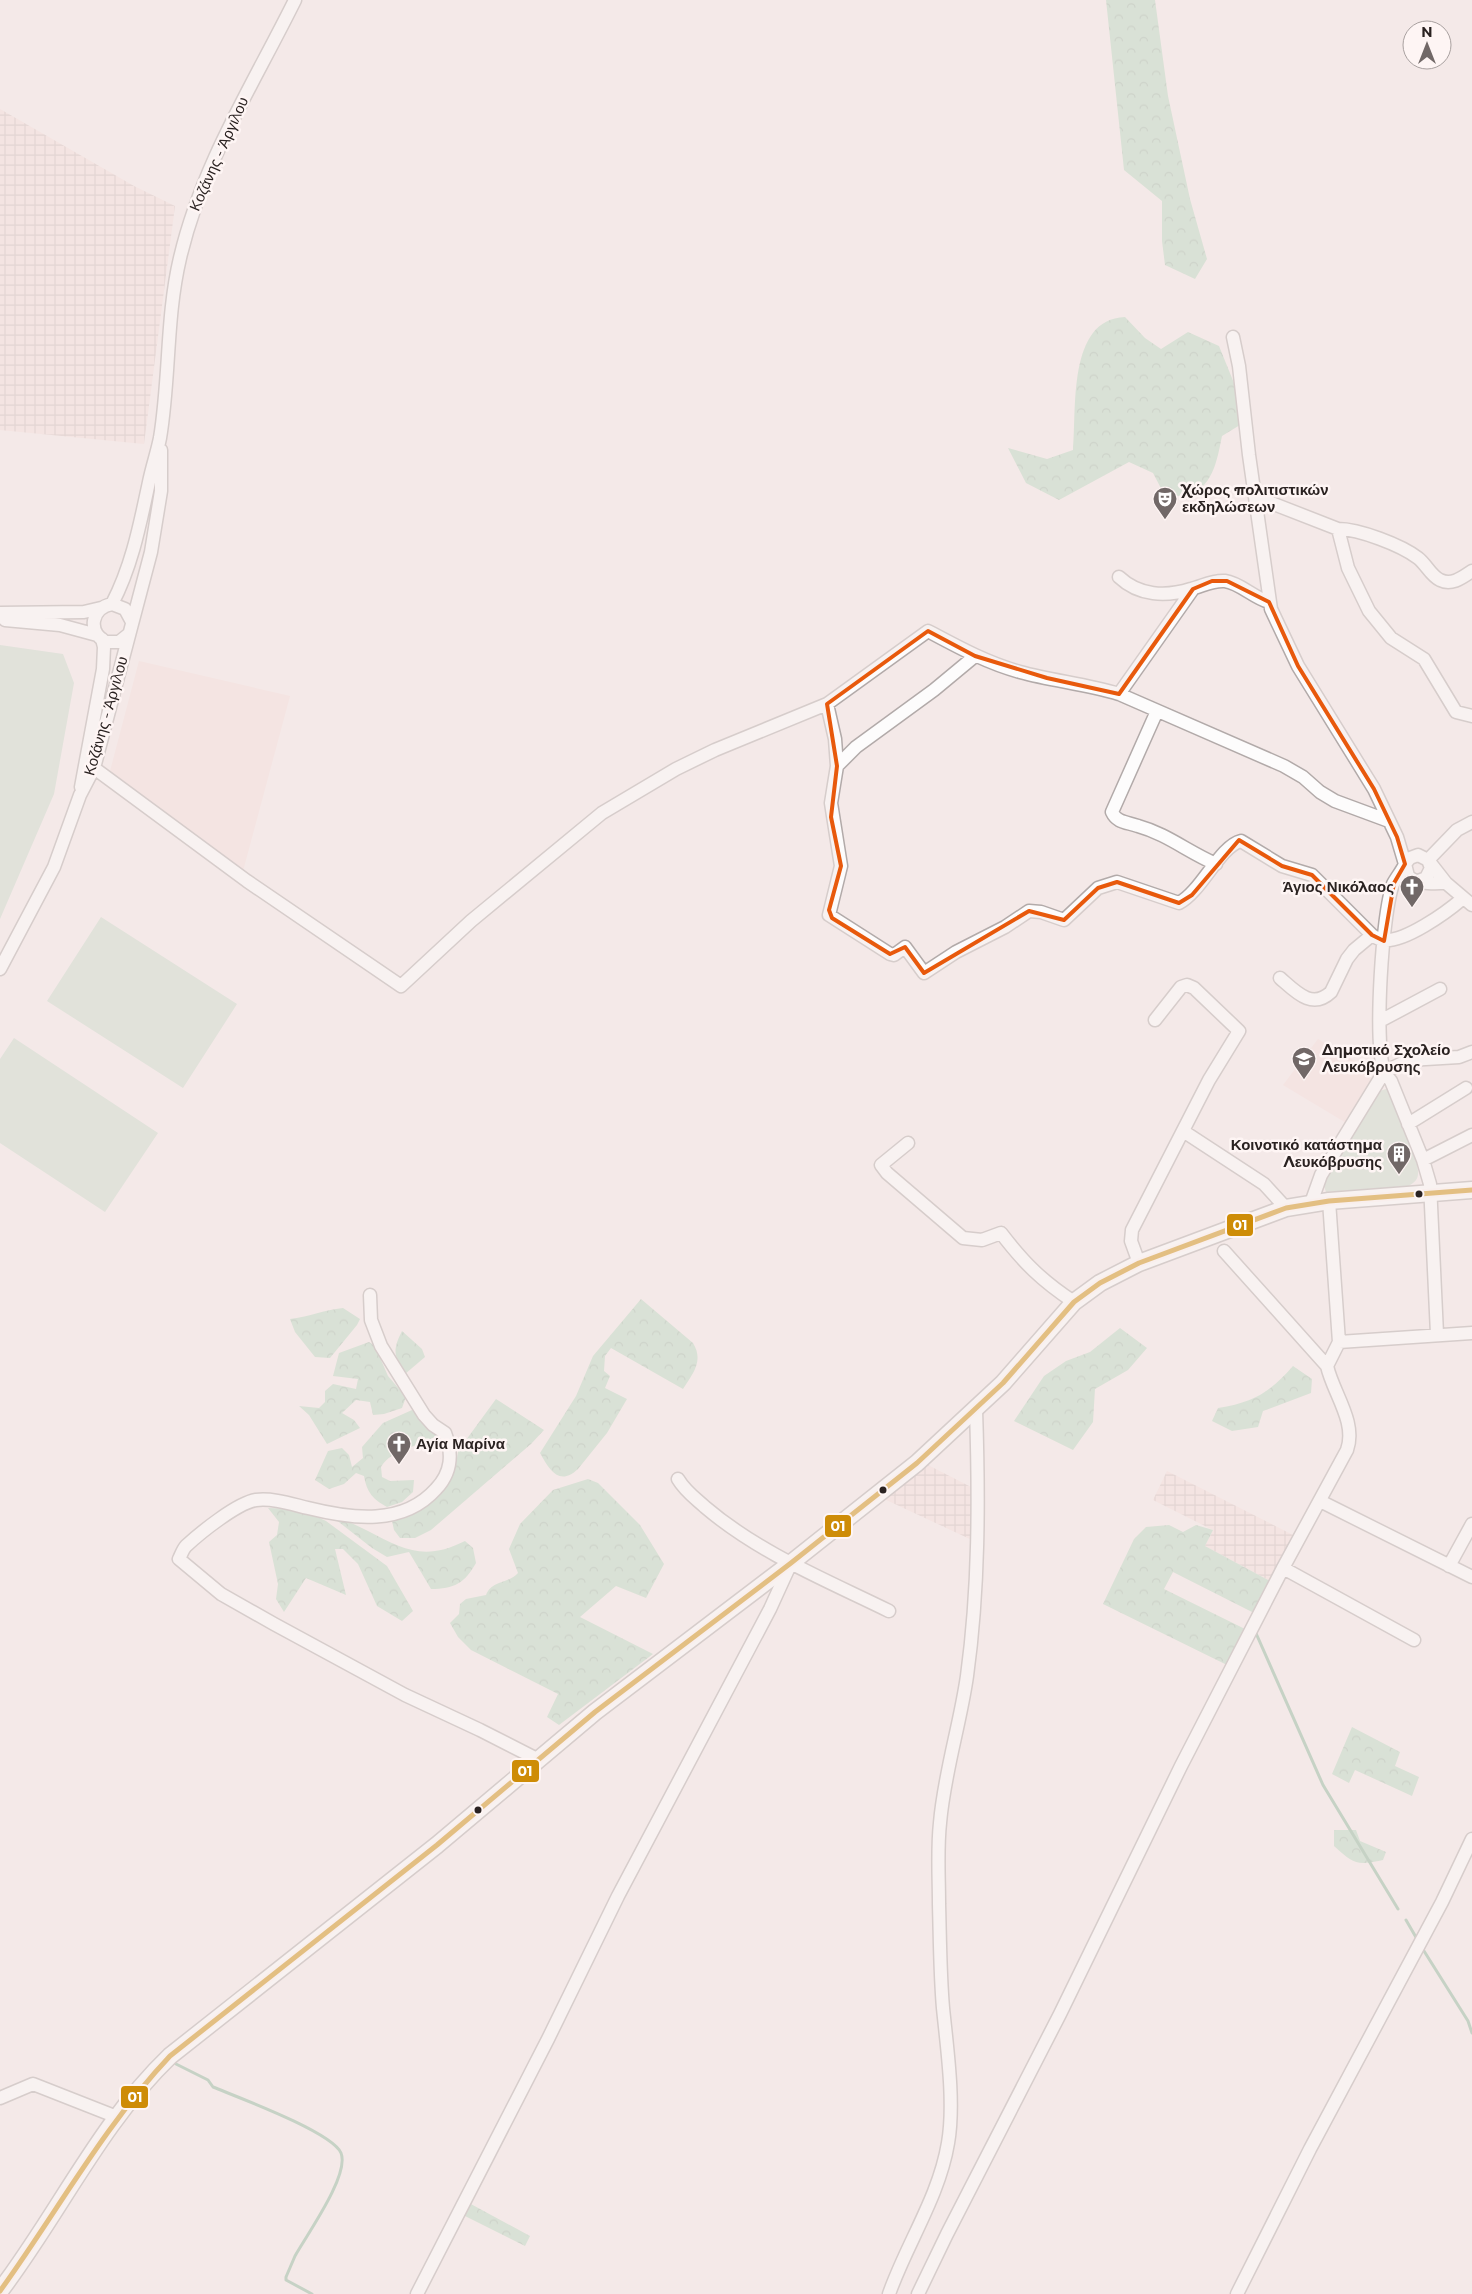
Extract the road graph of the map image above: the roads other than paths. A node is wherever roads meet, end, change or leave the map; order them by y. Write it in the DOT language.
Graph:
graph roads {
  1 [pos="295,0"];
  2 [pos="1233,337"];
  3 [pos="160,438"];
  4 [pos="1256,496"];
  5 [pos="1338,529"];
  6 [pos="1472,571"];
  7 [pos="1119,577"];
  8 [pos="1192,589"];
  9 [pos="1269,602"];
  10 [pos="106,606"];
  11 [pos="0,613"];
  12 [pos="0,619"];
  13 [pos="132,622"];
  14 [pos="129,634"];
  15 [pos="100,637"];
  16 [pos="975,656"];
  17 [pos="1119,694"];
  18 [pos="827,704"];
  19 [pos="1157,711"];
  20 [pos="1472,716"];
  21 [pos="837,766"];
  22 [pos="94,768"];
  23 [pos="80,795"];
  24 [pos="1390,822"];
  25 [pos="1472,822"];
  26 [pos="1397,837"];
  27 [pos="1425,858"];
  28 [pos="1216,864"];
  29 [pos="1405,864"];
  30 [pos="1398,877"];
  31 [pos="1416,881"];
  32 [pos="1446,883"];
  33 [pos="1467,902"];
  34 [pos="1378,938"];
  35 [pos="0,969"];
  36 [pos="1280,978"];
  37 [pos="1440,990"];
  38 [pos="1155,1020"];
  39 [pos="1380,1021"];
  40 [pos="1472,1052"];
  41 [pos="1384,1072"];
  42 [pos="1466,1088"];
  43 [pos="1408,1124"];
  44 [pos="1183,1131"];
  45 [pos="1472,1135"];
  46 [pos="908,1143"];
  47 [pos="1423,1160"];
  48 [pos="1472,1190"];
  49 [pos="1431,1194"];
  50 [pos="1329,1201"];
  51 [pos="1310,1203"];
  52 [pos="1286,1208"];
  53 [pos="1224,1251"];
  54 [pos="1139,1263"];
  55 [pos="370,1295"];
  56 [pos="1074,1302"];
  57 [pos="1472,1333"];
  58 [pos="1437,1334"];
  59 [pos="1339,1342"];
  60 [pos="1327,1366"];
  61 [pos="976,1410"];
  62 [pos="678,1480"];
  63 [pos="1320,1501"];
  64 [pos="1472,1524"];
  65 [pos="792,1563"];
  66 [pos="1450,1566"];
  67 [pos="1283,1568"];
  68 [pos="1472,1578"];
  69 [pos="889,1611"];
  70 [pos="1414,1640"];
  71 [pos="539,1760"];
  72 [pos="1472,1839"];
  73 [pos="0,2098"];
  74 [pos="117,2118"];
  75 [pos="0,2291"];
  76 [pos="417,2294"];
  77 [pos="889,2294"];
  78 [pos="918,2294"];
  79 [pos="1237,2294"];
  1 -- 3 [label="street, Κοζάνης - Άργιλου"];
  2 -- 4 [label="street"];
  3 -- 10 [label="street, Κοζάνης - Άργιλου"];
  3 -- 13 [label="street, Κοζάνης - Άργιλου"];
  4 -- 5 [label="street"];
  4 -- 9 [label="street"];
  5 -- 6 [label="street"];
  5 -- 20 [label="street"];
  7 -- 8 [label="street"];
  8 -- 9 [label="street"];
  8 -- 17 [label="street"];
  9 -- 24 [label="street"];
  10 -- 11 [label="street"];
  10 -- 13 [label="street"];
  10 -- 15 [label="street, Κοζάνης - Άργιλου"];
  12 -- 15 [label="street"];
  13 -- 14 [label="street, Κοζάνης - Άργιλου"];
  14 -- 15 [label="street, Κοζάνης - Άργιλου"];
  14 -- 22 [label="street, Κοζάνης - Άργιλου"];
  15 -- 23 [label="street, Κοζάνης - Άργιλου"];
  16 -- 17 [label="street"];
  16 -- 18 [label="street"];
  16 -- 21 [label="street"];
  17 -- 19 [label="street"];
  18 -- 21 [label="street"];
  18 -- 22 [label="street"];
  19 -- 24 [label="street"];
  19 -- 28 [label="street"];
  21 -- 28 [label="street"];
  22 -- 23 [label="street, Κοζάνης - Άργιλου"];
  23 -- 35 [label="street, Κοζάνης - Άργιλου"];
  24 -- 26 [label="street"];
  25 -- 27 [label="street"];
  26 -- 27 [label="street"];
  26 -- 29 [label="street"];
  27 -- 29 [label="street"];
  27 -- 31 [label="street"];
  27 -- 32 [label="street"];
  28 -- 34 [label="street"];
  29 -- 30 [label="street"];
  29 -- 31 [label="street"];
  30 -- 31 [label="street"];
  30 -- 34 [label="street"];
  31 -- 32 [label="street"];
  32 -- 33 [label="street"];
  33 -- 34 [label="street"];
  34 -- 36 [label="street"];
  34 -- 39 [label="street"];
  37 -- 39 [label="street"];
  38 -- 44 [label="street"];
  39 -- 41 [label="street"];
  40 -- 41 [label="street"];
  41 -- 43 [label="street"];
  41 -- 51 [label="street"];
  42 -- 43 [label="street"];
  43 -- 47 [label="street"];
  44 -- 52 [label="street"];
  44 -- 54 [label="street"];
  45 -- 47 [label="street"];
  46 -- 56 [label="street"];
  47 -- 49 [label="street"];
  48 -- 49 [label="main road"];
  49 -- 50 [label="main road"];
  49 -- 58 [label="street"];
  50 -- 51 [label="main road"];
  50 -- 59 [label="street"];
  51 -- 52 [label="main road"];
  52 -- 54 [label="main road"];
  53 -- 60 [label="street"];
  54 -- 56 [label="main road"];
  55 -- 71 [label="street"];
  56 -- 61 [label="main road"];
  57 -- 58 [label="street"];
  58 -- 59 [label="street"];
  59 -- 60 [label="street"];
  60 -- 63 [label="street"];
  61 -- 65 [label="main road"];
  61 -- 77 [label="street"];
  62 -- 65 [label="street"];
  63 -- 66 [label="street"];
  63 -- 67 [label="street"];
  64 -- 66 [label="street"];
  65 -- 69 [label="street"];
  65 -- 71 [label="main road"];
  65 -- 76 [label="street"];
  66 -- 68 [label="street"];
  67 -- 70 [label="street"];
  67 -- 78 [label="street"];
  71 -- 74 [label="main road"];
  72 -- 79 [label="street"];
  73 -- 74 [label="street"];
  74 -- 75 [label="main road"];
}
